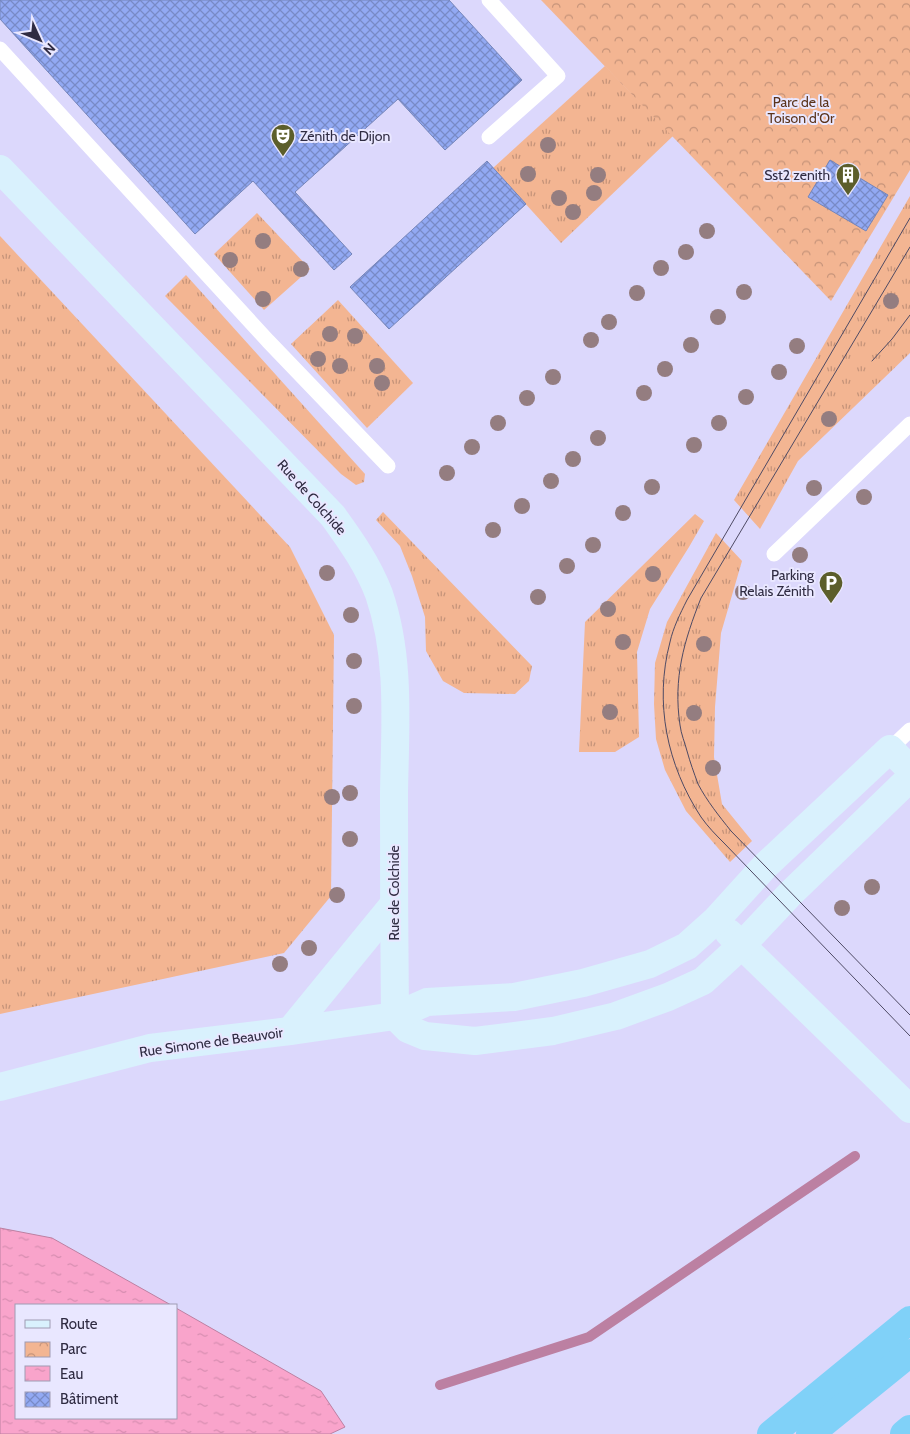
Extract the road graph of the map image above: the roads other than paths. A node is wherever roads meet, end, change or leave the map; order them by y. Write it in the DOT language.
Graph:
graph roads {
  1 [pos="488,0"];
  2 [pos="0,49"];
  3 [pos="489,137"];
  4 [pos="0,169"];
  5 [pos="910,424"];
  6 [pos="388,466"];
  7 [pos="774,554"];
  8 [pos="910,730"];
  9 [pos="890,749"];
  10 [pos="910,768"];
  11 [pos="910,778"];
  12 [pos="393,905"];
  13 [pos="716,920"];
  14 [pos="742,945"];
  15 [pos="395,1016"];
  16 [pos="290,1031"];
  17 [pos="0,1087"];
  18 [pos="910,1109"];
  19 [pos="910,1320"];
  20 [pos="910,1353"];
  21 [pos="910,1429"];
  22 [pos="771,1434"];
  23 [pos="810,1434"];
  24 [pos="904,1434"];
  1 -- 3 [label="lane"];
  2 -- 6 [label="lane"];
  4 -- 12 [label="street, Rue de Colchide"];
  5 -- 7 [label="lane"];
  8 -- 9 [label="lane"];
  9 -- 10 [label="street"];
  9 -- 13 [label="street, Rue Simone de Beauvoir"];
  11 -- 14 [label="street"];
  12 -- 15 [label="street, Rue de Colchide"];
  12 -- 16 [label="street"];
  13 -- 14 [label="street"];
  13 -- 15 [label="street, Rue Simone de Beauvoir"];
  14 -- 15 [label="street"];
  14 -- 18 [label="street"];
  15 -- 16 [label="street, Rue Simone de Beauvoir"];
  16 -- 17 [label="street, Rue Simone de Beauvoir"];
  19 -- 22 [label="highway"];
  20 -- 23 [label="highway"];
  21 -- 24 [label="highway"];
}
